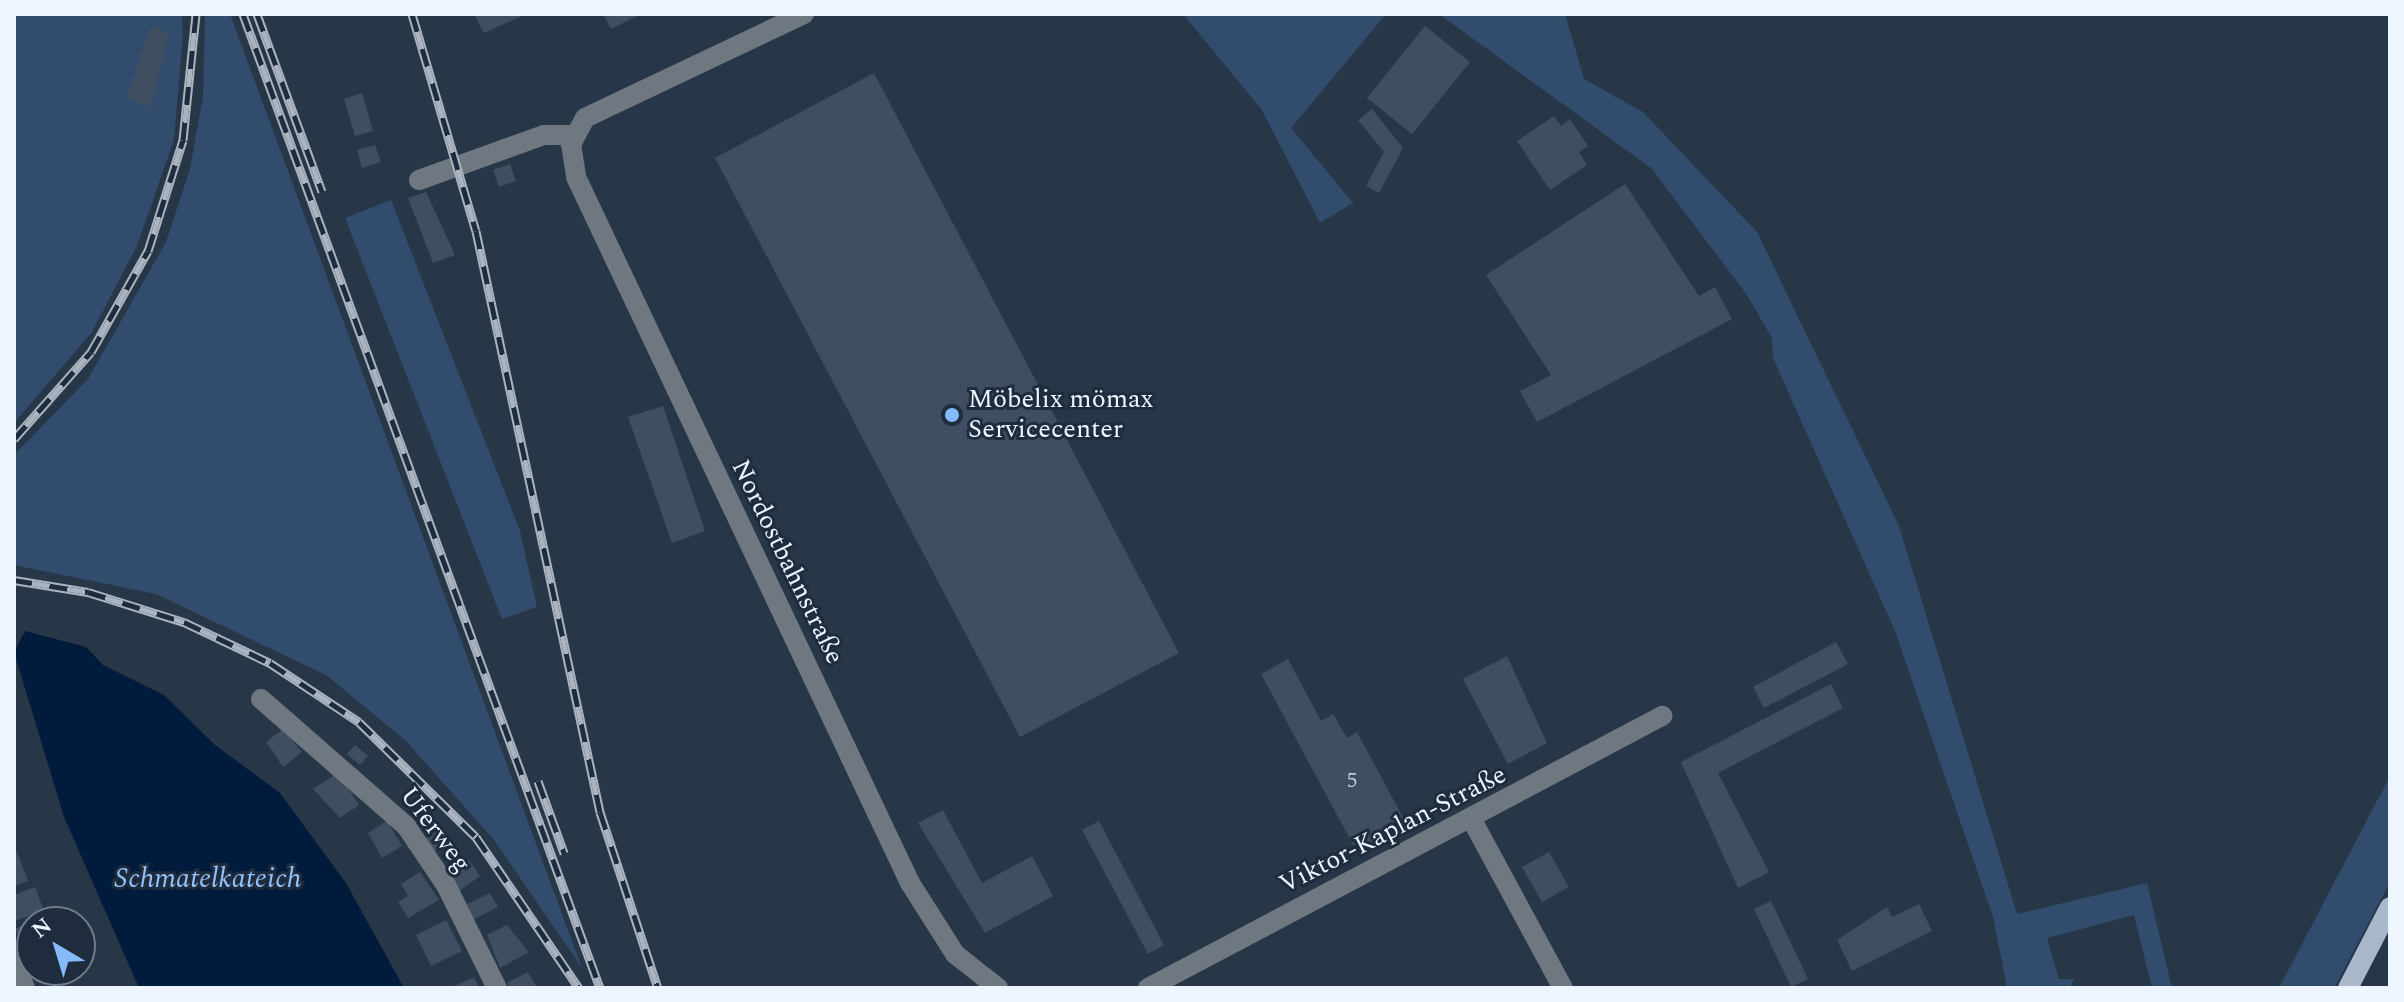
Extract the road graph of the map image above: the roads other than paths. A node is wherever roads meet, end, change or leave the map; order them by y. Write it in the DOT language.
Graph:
graph roads {
  1 [pos="804,14"];
  2 [pos="573,135"];
  3 [pos="419,180"];
  4 [pos="261,699"];
  5 [pos="1662,716"];
  6 [pos="1472,820"];
  7 [pos="2390,907"];
  8 [pos="14,961"];
  9 [pos="25,988"];
  10 [pos="497,988"];
  11 [pos="998,988"];
  12 [pos="1148,988"];
  13 [pos="1563,988"];
  14 [pos="2348,988"];
  1 -- 2 [label="street"];
  2 -- 3 [label="street"];
  2 -- 11 [label="street, Nordostbahnstraße"];
  4 -- 10 [label="street, Uferweg"];
  5 -- 6 [label="street, Viktor-Kaplan-Straße"];
  6 -- 12 [label="street, Viktor-Kaplan-Straße"];
  6 -- 13 [label="street"];
  7 -- 14 [label="main road"];
  8 -- 9 [label="street"];
}
